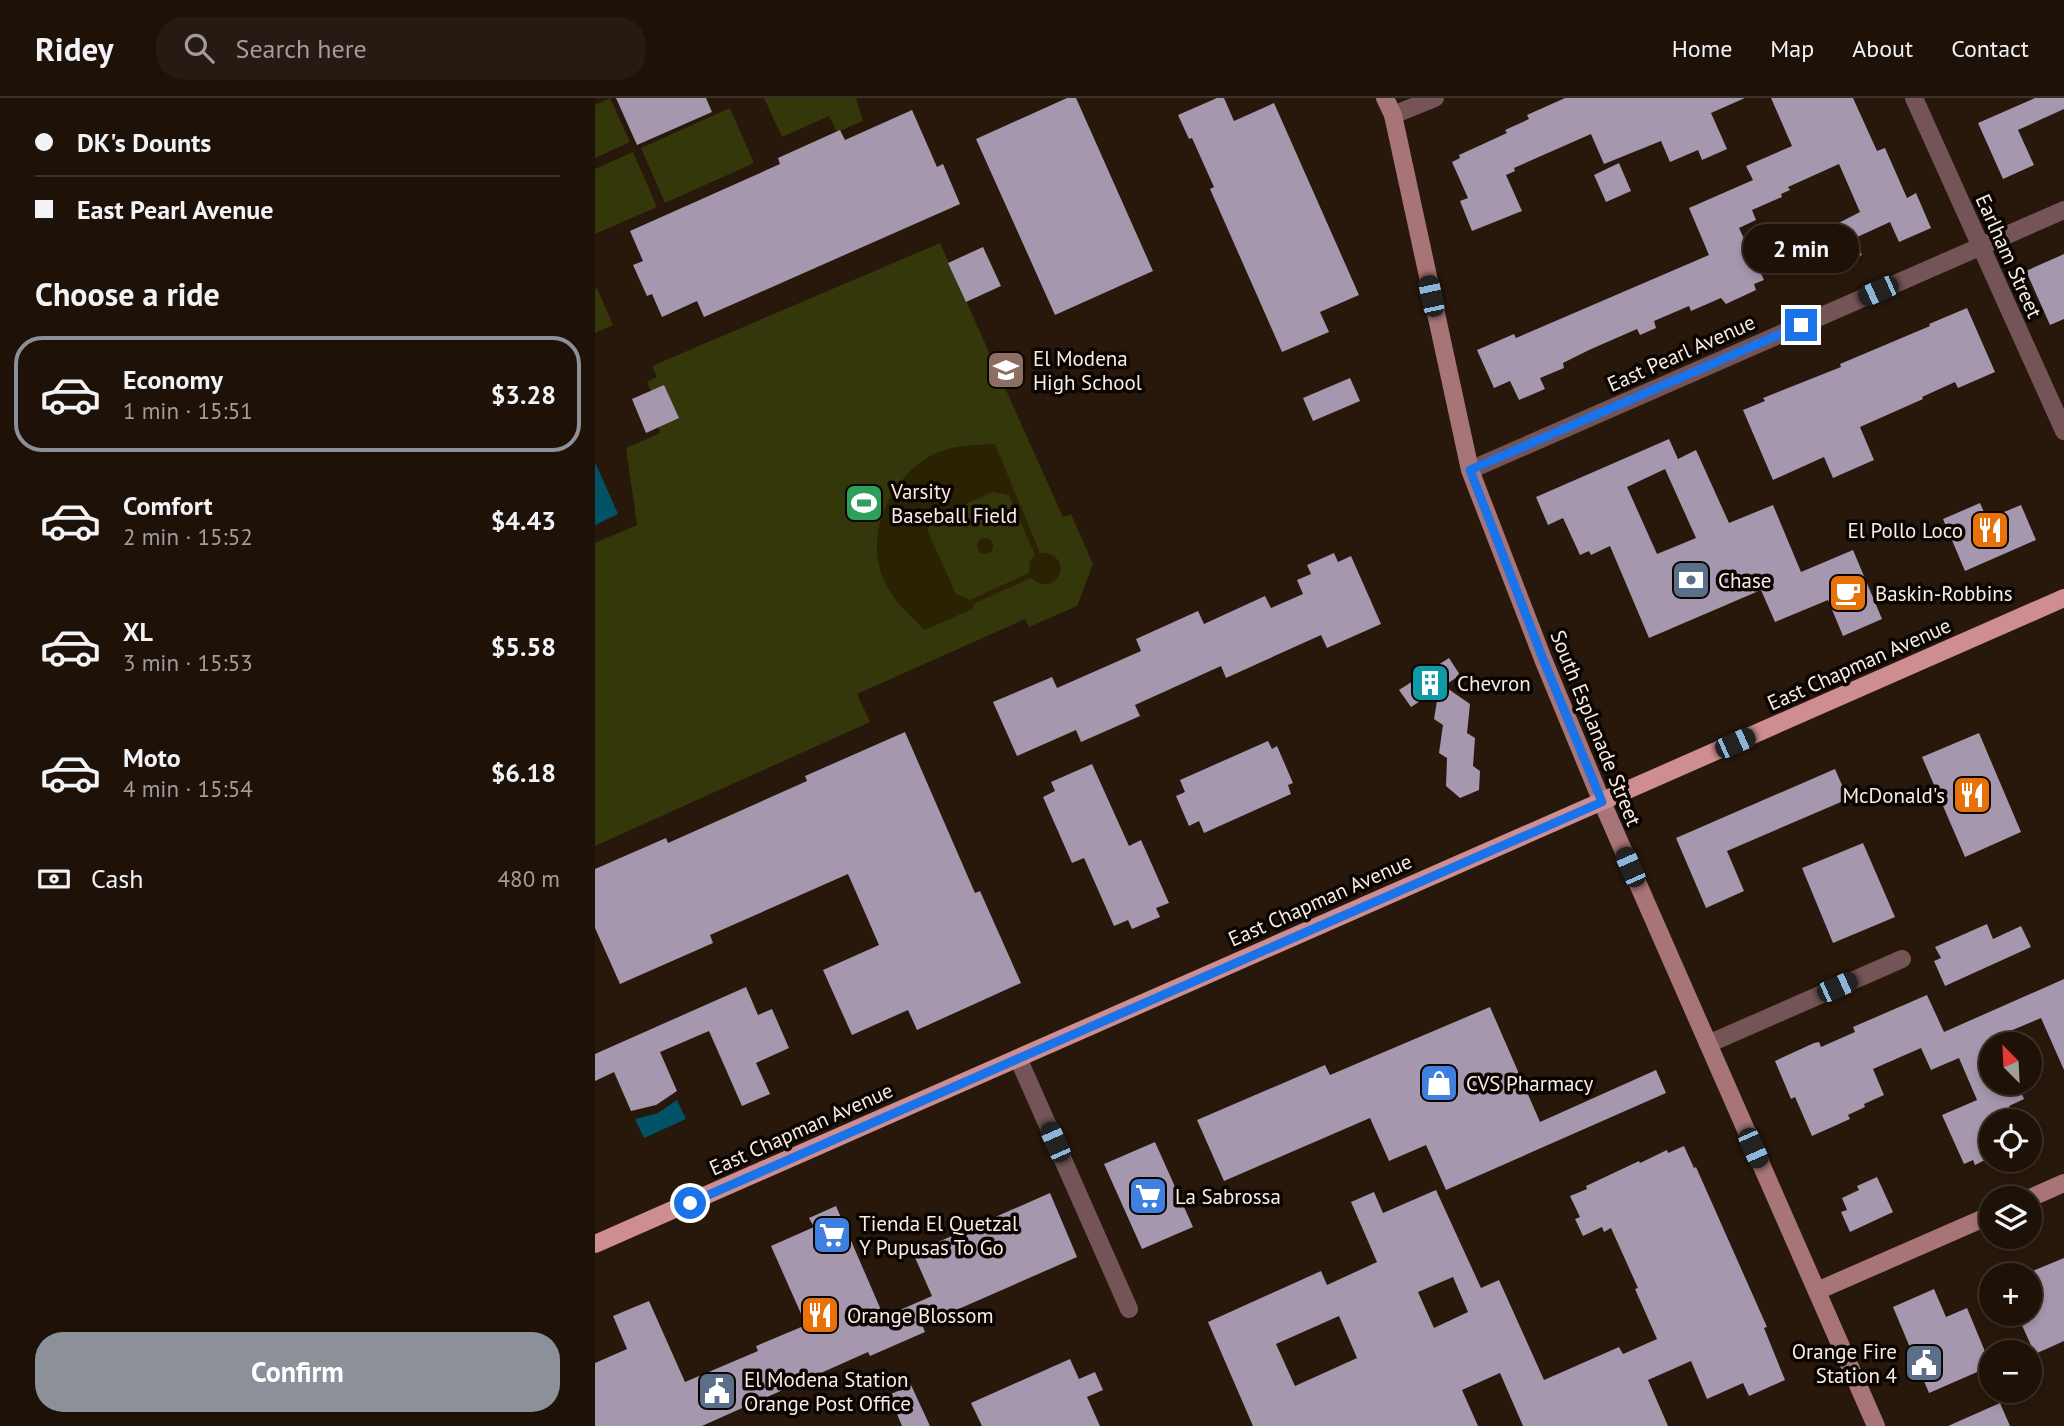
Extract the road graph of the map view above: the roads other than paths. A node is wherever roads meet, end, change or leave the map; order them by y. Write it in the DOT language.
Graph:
graph roads {
  1 [pos="1385,98"];
  2 [pos="1435,98"];
  3 [pos="1914,98"];
  4 [pos="1392,116"];
  5 [pos="2064,210"];
  6 [pos="1979,247"];
  7 [pos="2064,431"];
  8 [pos="1470,470"];
  9 [pos="2064,598"];
  10 [pos="1602,802"];
  11 [pos="1902,959"];
  12 [pos="1708,1044"];
  13 [pos="1018,1058"];
  14 [pos="2064,1183"];
  15 [pos="2042,1193"];
  16 [pos="1979,1220"];
  17 [pos="595,1244"];
  18 [pos="1817,1291"];
  19 [pos="1129,1309"];
  20 [pos="1876,1426"];
  1 -- 4 [label="street, South Esplanade Street"];
  2 -- 4 [label="street"];
  3 -- 6 [label="street, Earlham Street"];
  4 -- 8 [label="street, South Esplanade Street"];
  5 -- 6 [label="street, East Pearl Avenue"];
  6 -- 7 [label="street, Earlham Street"];
  6 -- 8 [label="street, East Pearl Avenue"];
  8 -- 10 [label="street, South Esplanade Street"];
  9 -- 10 [label="main road, East Chapman Avenue"];
  10 -- 12 [label="street, South Esplanade Street"];
  10 -- 13 [label="main road, East Chapman Avenue"];
  11 -- 12 [label="street"];
  12 -- 18 [label="street, South Esplanade Street"];
  13 -- 17 [label="main road, East Chapman Avenue"];
  13 -- 19 [label="street"];
  14 -- 15 [label="street"];
  16 -- 18 [label="street"];
  18 -- 20 [label="street, South Esplanade Street"];
}
